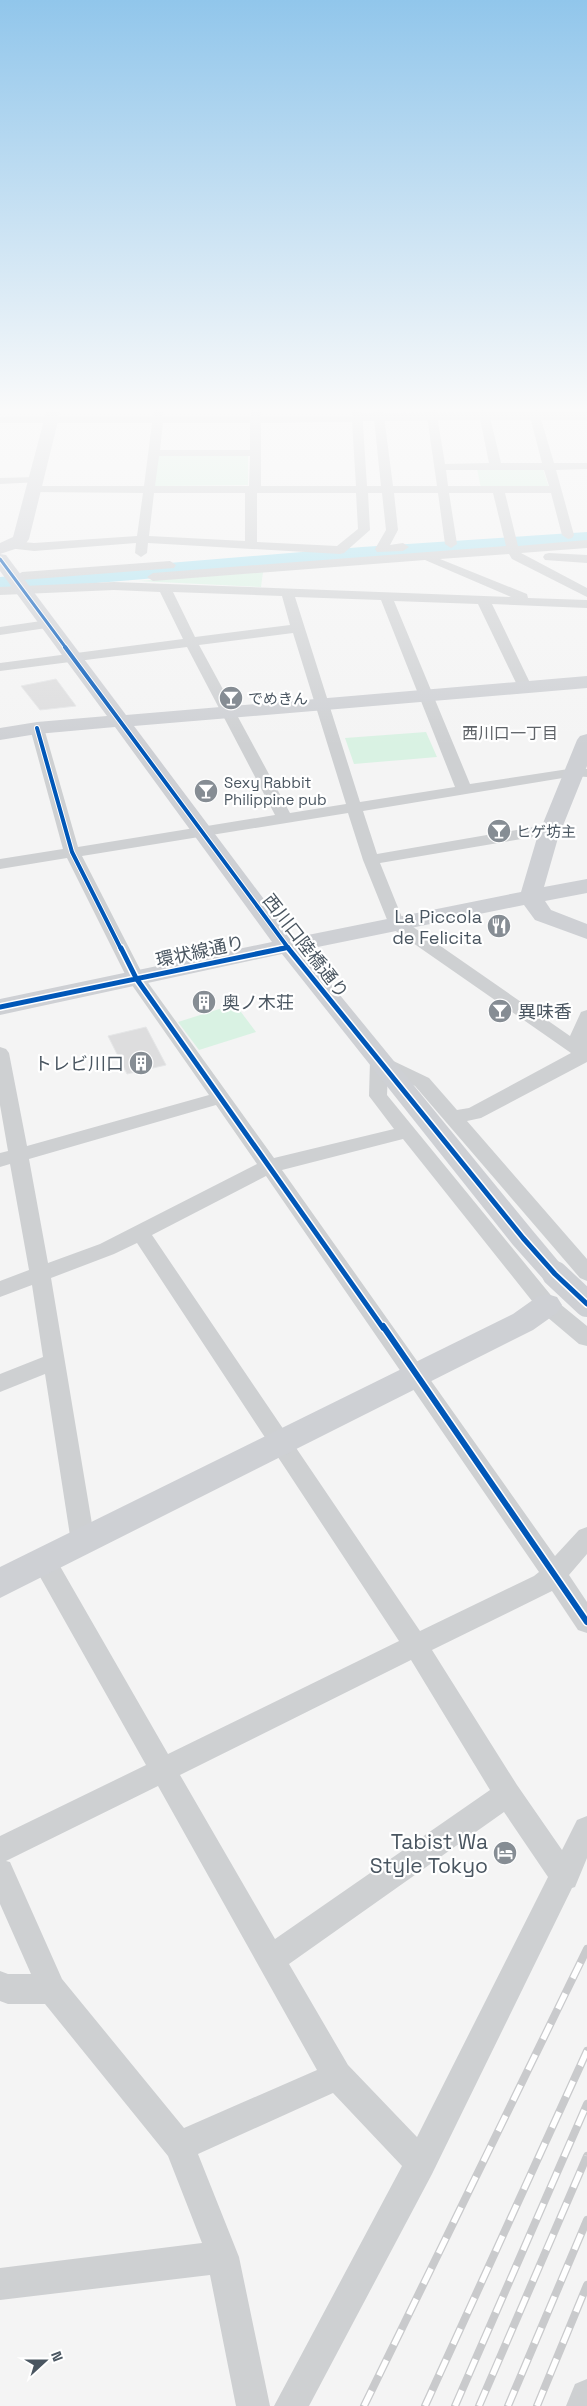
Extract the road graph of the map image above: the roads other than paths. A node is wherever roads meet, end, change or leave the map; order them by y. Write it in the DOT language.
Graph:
graph roads {
  1 [pos="26,521"];
  2 [pos="144,521"];
  3 [pos="252,521"];
  4 [pos="364,521"];
  5 [pos="391,521"];
  6 [pos="448,521"];
  7 [pos="506,521"];
  8 [pos="564,521"];
  9 [pos="587,534"];
  10 [pos="568,535"];
  11 [pos="142,539"];
  12 [pos="451,544"];
  13 [pos="587,544"];
  14 [pos="252,545"];
  15 [pos="6,547"];
  16 [pos="513,548"];
  17 [pos="340,550"];
  18 [pos="438,554"];
  19 [pos="0,559"];
  20 [pos="587,559"];
  21 [pos="140,567"];
  22 [pos="565,569"];
  23 [pos="550,574"];
  24 [pos="14,583"];
  25 [pos="114,586"];
  26 [pos="165,588"];
  27 [pos="0,591"];
  28 [pos="286,593"];
  29 [pos="587,593"];
  30 [pos="386,597"];
  31 [pos="482,600"];
  32 [pos="532,602"];
  33 [pos="587,604"];
  34 [pos="48,624"];
  35 [pos="297,628"];
  36 [pos="0,631"];
  37 [pos="191,642"];
  38 [pos="72,657"];
  39 [pos="0,667"];
  40 [pos="587,682"];
  41 [pos="525,687"];
  42 [pos="425,696"];
  43 [pos="321,704"];
  44 [pos="229,712"];
  45 [pos="119,721"];
  46 [pos="37,728"];
  47 [pos="0,734"];
  48 [pos="587,740"];
  49 [pos="581,772"];
  50 [pos="464,789"];
  51 [pos="356,807"];
  52 [pos="285,819"];
  53 [pos="551,829"];
  54 [pos="202,833"];
  55 [pos="72,852"];
  56 [pos="371,860"];
  57 [pos="0,864"];
  58 [pos="587,886"];
  59 [pos="531,898"];
  60 [pos="396,923"];
  61 [pos="587,932"];
  62 [pos="288,947"];
  63 [pos="136,978"];
  64 [pos="0,1007"];
  65 [pos="587,1016"];
  66 [pos="0,1053"];
  67 [pos="586,1055"];
  68 [pos="379,1061"];
  69 [pos="220,1098"];
  70 [pos="455,1117"];
  71 [pos="406,1132"];
  72 [pos="9,1158"];
  73 [pos="270,1166"];
  74 [pos="140,1232"];
  75 [pos="578,1269"];
  76 [pos="40,1272"];
  77 [pos="0,1289"];
  78 [pos="587,1304"];
  79 [pos="547,1305"];
  80 [pos="587,1338"];
  81 [pos="54,1362"];
  82 [pos="418,1375"];
  83 [pos="0,1383"];
  84 [pos="280,1443"];
  85 [pos="587,1537"];
  86 [pos="83,1542"];
  87 [pos="44,1562"];
  88 [pos="554,1575"];
  89 [pos="0,1583"];
  90 [pos="587,1622"];
  91 [pos="416,1646"];
  92 [pos="161,1770"];
  93 [pos="507,1794"];
  94 [pos="587,1829"];
  95 [pos="0,1850"];
  96 [pos="0,1872"];
  97 [pos="565,1877"];
  98 [pos="271,1959"];
  99 [pos="0,1986"];
  100 [pos="52,1989"];
  101 [pos="337,2076"];
  102 [pos="179,2146"];
  103 [pos="421,2163"];
  104 [pos="223,2257"];
  105 [pos="0,2284"];
  106 [pos="587,2396"];
  107 [pos="253,2406"];
  108 [pos="291,2406"];
  109 [pos="583,2406"];
  1 -- 15 [label="street"];
  2 -- 11 [label="street"];
  3 -- 14 [label="street"];
  4 -- 17 [label="street"];
  5 -- 12 [label="street"];
  6 -- 12 [label="street"];
  7 -- 16 [label="street"];
  8 -- 10 [label="street"];
  9 -- 10 [label="street"];
  10 -- 16 [label="street"];
  11 -- 14 [label="street"];
  11 -- 15 [label="street"];
  11 -- 21 [label="street"];
  12 -- 16 [label="street"];
  13 -- 16 [label="street"];
  14 -- 17 [label="street"];
  16 -- 18 [label="street"];
  16 -- 20 [label="street"];
  16 -- 23 [label="street"];
  17 -- 21 [label="street"];
  18 -- 25 [label="street"];
  18 -- 32 [label="street"];
  19 -- 24 [label="street, 西川口陸橋通り"];
  21 -- 24 [label="street"];
  22 -- 23 [label="street"];
  23 -- 29 [label="street"];
  24 -- 25 [label="street"];
  24 -- 27 [label="street"];
  24 -- 34 [label="street, 西川口陸橋通り"];
  25 -- 26 [label="street"];
  26 -- 28 [label="street"];
  26 -- 37 [label="street"];
  28 -- 30 [label="street"];
  28 -- 35 [label="street"];
  30 -- 31 [label="street"];
  30 -- 42 [label="street"];
  31 -- 32 [label="street"];
  31 -- 41 [label="street"];
  32 -- 33 [label="street"];
  34 -- 36 [label="street"];
  34 -- 38 [label="street, 西川口陸橋通り"];
  35 -- 37 [label="street"];
  35 -- 43 [label="street"];
  37 -- 38 [label="street"];
  37 -- 44 [label="street"];
  38 -- 39 [label="street"];
  38 -- 45 [label="street, 西川口陸橋通り"];
  40 -- 41 [label="street"];
  41 -- 42 [label="street"];
  42 -- 43 [label="street"];
  42 -- 50 [label="street"];
  43 -- 44 [label="street"];
  43 -- 51 [label="street"];
  44 -- 45 [label="street"];
  44 -- 52 [label="street"];
  45 -- 46 [label="street"];
  45 -- 54 [label="street, 西川口陸橋通り"];
  46 -- 47 [label="street"];
  46 -- 55 [label="street"];
  48 -- 49 [label="street"];
  49 -- 50 [label="street"];
  49 -- 53 [label="street"];
  50 -- 51 [label="street"];
  51 -- 52 [label="street"];
  51 -- 56 [label="street"];
  52 -- 54 [label="street"];
  53 -- 56 [label="street"];
  53 -- 59 [label="street"];
  54 -- 55 [label="street"];
  54 -- 62 [label="street, 西川口陸橋通り"];
  55 -- 57 [label="street"];
  55 -- 63 [label="street"];
  56 -- 60 [label="street"];
  58 -- 59 [label="street, 環状線通り"];
  59 -- 60 [label="street, 環状線通り"];
  59 -- 61 [label="street"];
  60 -- 62 [label="street, 環状線通り"];
  60 -- 67 [label="street"];
  62 -- 63 [label="street, 環状線通り"];
  62 -- 68 [label="street, 西川口陸橋通り"];
  63 -- 64 [label="street, 環状線通り"];
  63 -- 69 [label="street"];
  65 -- 67 [label="street"];
  66 -- 72 [label="street"];
  67 -- 70 [label="street"];
  68 -- 70 [label="street"];
  68 -- 71 [label="street"];
  68 -- 75 [label="street, 西川口陸橋通り"];
  69 -- 72 [label="street"];
  69 -- 73 [label="street"];
  70 -- 75 [label="street"];
  71 -- 73 [label="street"];
  71 -- 79 [label="street"];
  72 -- 76 [label="street"];
  73 -- 74 [label="street"];
  73 -- 82 [label="street"];
  74 -- 76 [label="street"];
  74 -- 84 [label="street"];
  75 -- 78 [label="street, 西川口陸橋通り, bridge"];
  75 -- 79 [label="street"];
  76 -- 77 [label="street"];
  76 -- 81 [label="street"];
  79 -- 80 [label="street"];
  79 -- 82 [label="street"];
  81 -- 83 [label="street"];
  81 -- 86 [label="street"];
  82 -- 84 [label="street"];
  82 -- 88 [label="street"];
  84 -- 86 [label="street"];
  84 -- 91 [label="street"];
  85 -- 88 [label="street"];
  86 -- 87 [label="street"];
  87 -- 89 [label="street"];
  87 -- 92 [label="street"];
  88 -- 90 [label="street"];
  88 -- 91 [label="street"];
  91 -- 92 [label="street"];
  91 -- 93 [label="street"];
  92 -- 95 [label="street"];
  92 -- 98 [label="street"];
  93 -- 97 [label="street"];
  93 -- 98 [label="street"];
  94 -- 97 [label="street"];
  96 -- 100 [label="street"];
  97 -- 103 [label="street"];
  98 -- 101 [label="street"];
  99 -- 100 [label="street"];
  100 -- 102 [label="street"];
  101 -- 102 [label="street"];
  101 -- 103 [label="street"];
  102 -- 104 [label="street"];
  103 -- 108 [label="street"];
  104 -- 105 [label="street"];
  104 -- 107 [label="street"];
  106 -- 109 [label="street"];
}
